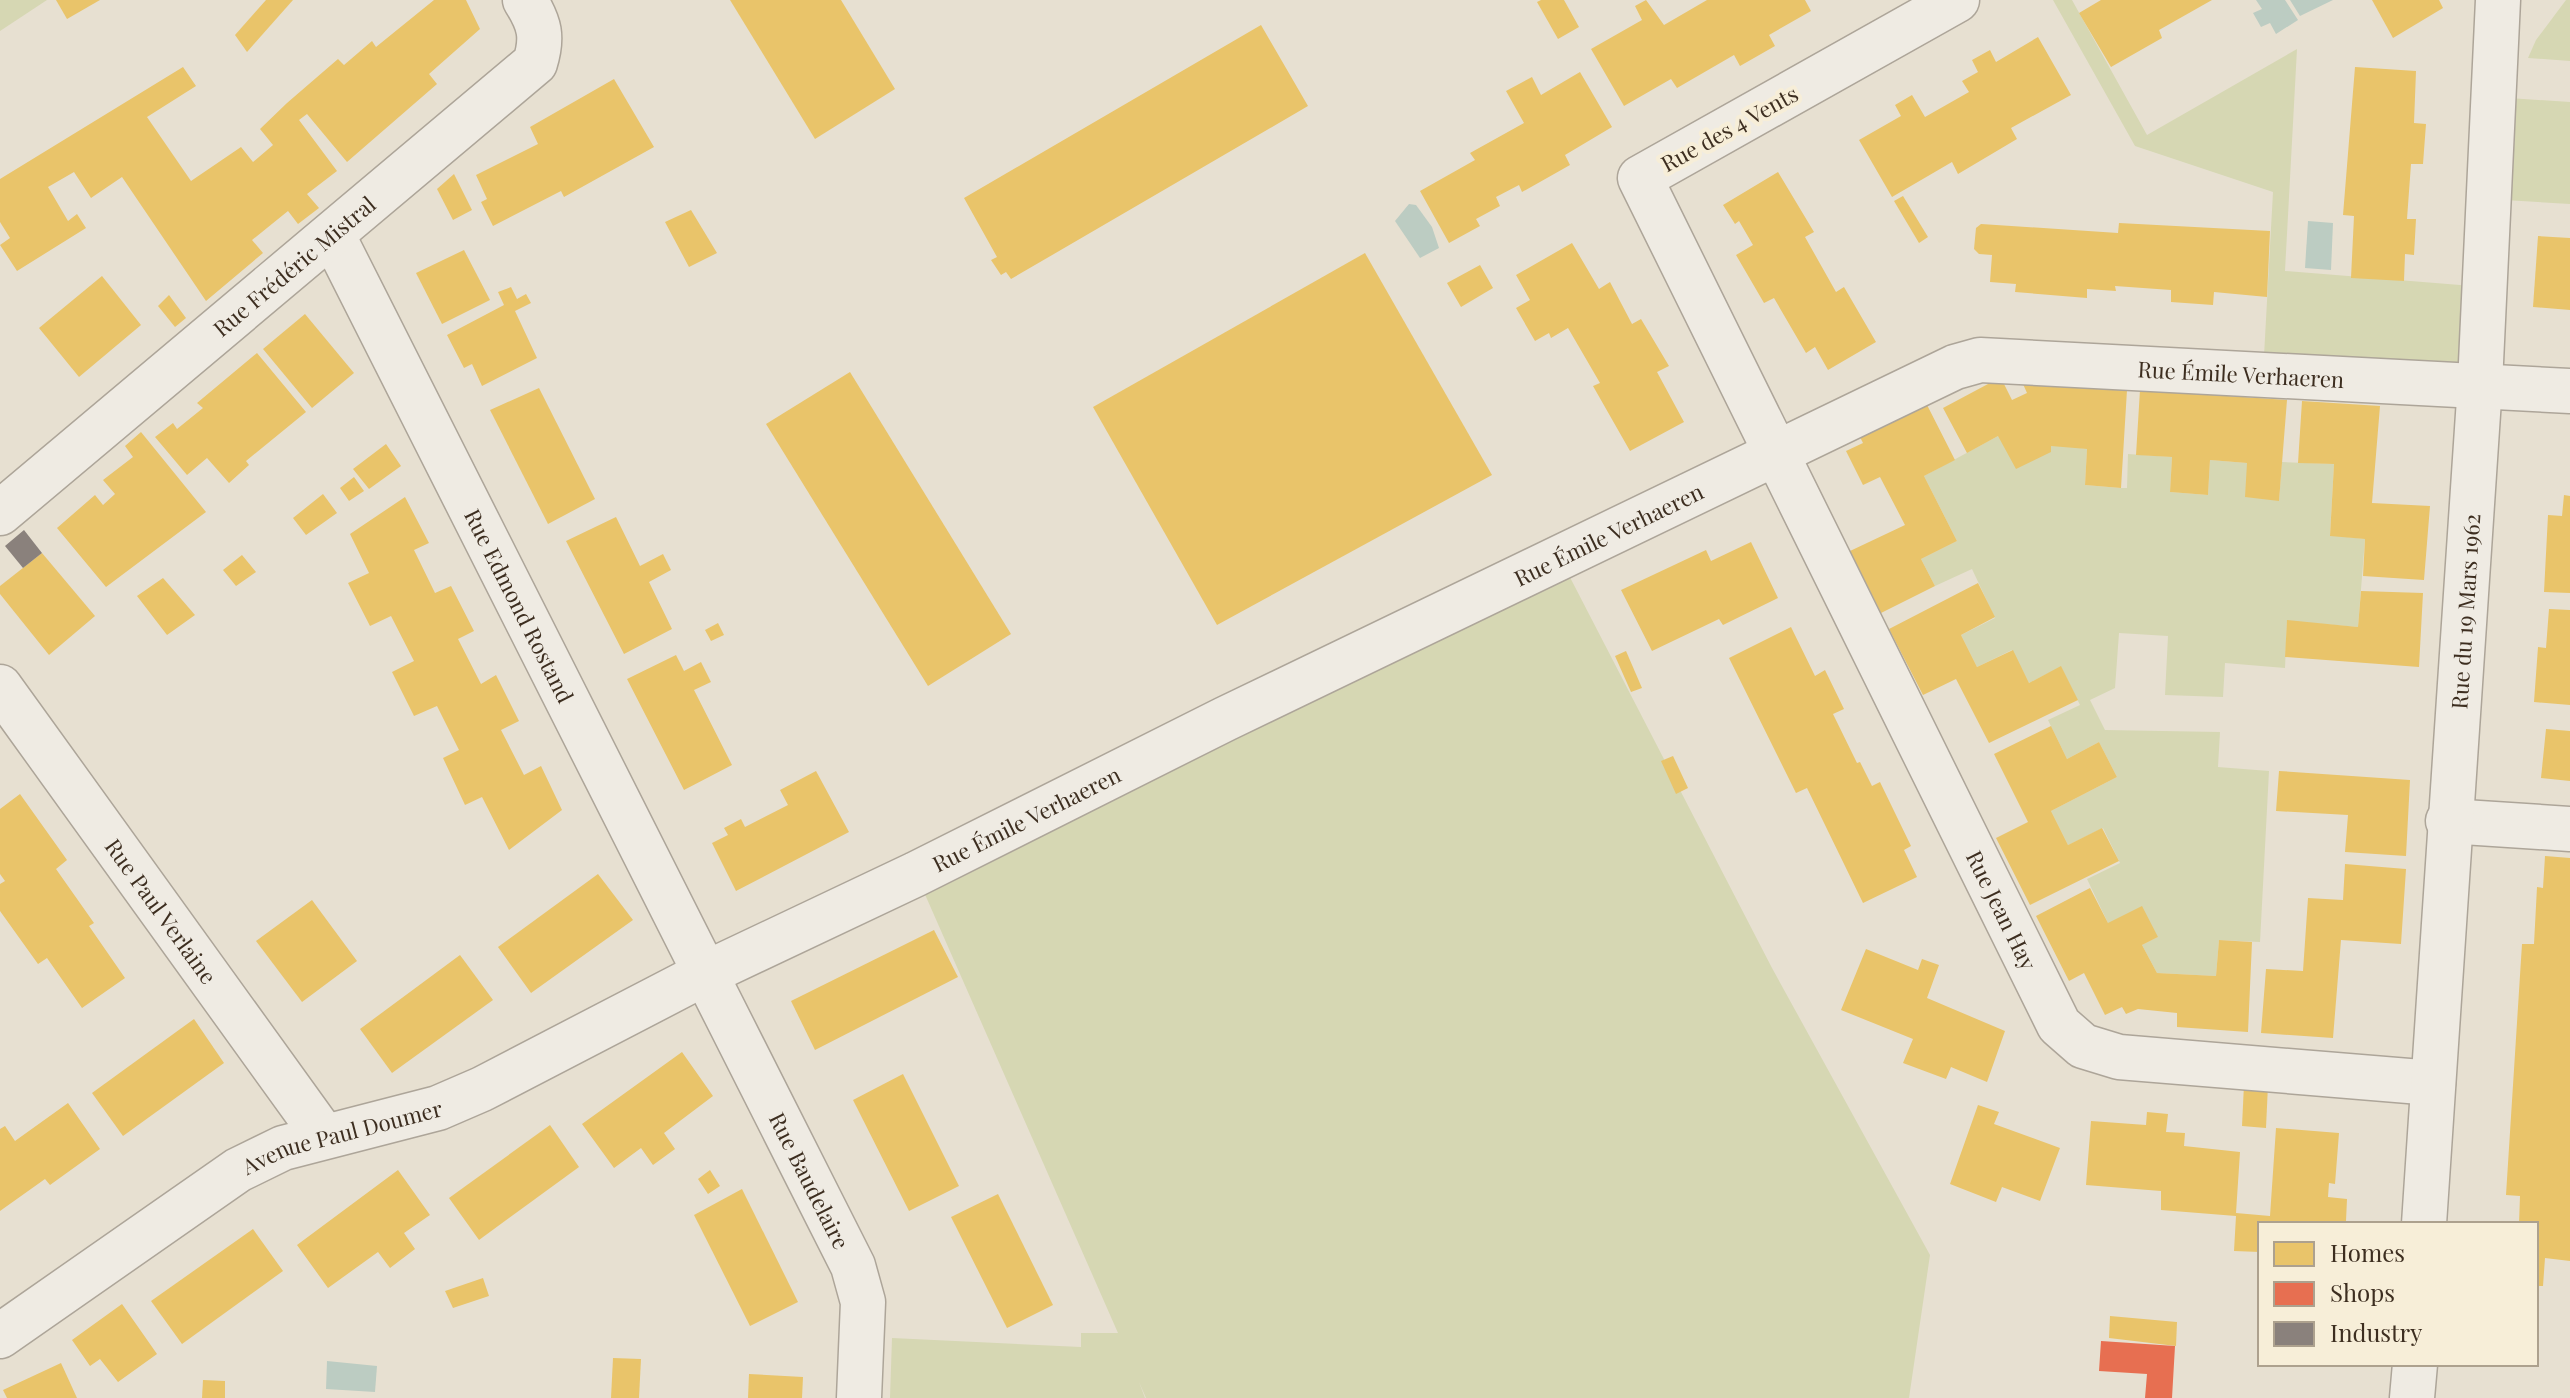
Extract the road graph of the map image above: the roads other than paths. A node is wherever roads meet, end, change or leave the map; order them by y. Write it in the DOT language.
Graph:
graph roads {
  1 [pos="525,0"];
  2 [pos="1957,0"];
  3 [pos="2498,0"];
  4 [pos="333,236"];
  5 [pos="2480,384"];
  6 [pos="2570,391"];
  7 [pos="1775,450"];
  8 [pos="0,513"];
  9 [pos="0,687"];
  10 [pos="2448,821"];
  11 [pos="2570,829"];
  12 [pos="707,973"];
  13 [pos="2433,1083"];
  14 [pos="323,1135"];
  15 [pos="2424,1222"];
  16 [pos="0,1336"];
  17 [pos="2415,1366"];
  18 [pos="859,1398"];
  19 [pos="2412,1398"];
  1 -- 4 [label="street, Rue Frédéric Mistral"];
  2 -- 7 [label="street, Rue des 4 Vents"];
  3 -- 5 [label="street, Rue du 19 Mars 1962"];
  4 -- 8 [label="street, Rue Frédéric Mistral"];
  4 -- 12 [label="street, Rue Edmond Rostand"];
  5 -- 6 [label="street, Rue Émile Verhaeren"];
  5 -- 7 [label="street, Rue Émile Verhaeren"];
  5 -- 10 [label="street, Rue du 19 Mars 1962"];
  7 -- 12 [label="street, Rue Émile Verhaeren"];
  7 -- 13 [label="street, Rue Jean Hay"];
  9 -- 14 [label="street, Rue Paul Verlaine"];
  10 -- 11 [label="street"];
  10 -- 13 [label="street, Rue du 19 Mars 1962"];
  12 -- 14 [label="street, Avenue Paul Doumer"];
  12 -- 18 [label="street, Rue Baudelaire"];
  13 -- 15 [label="street, Rue du 19 Mars 1962"];
  14 -- 16 [label="street, Avenue Paul Doumer"];
  17 -- 19 [label="street"];
}
